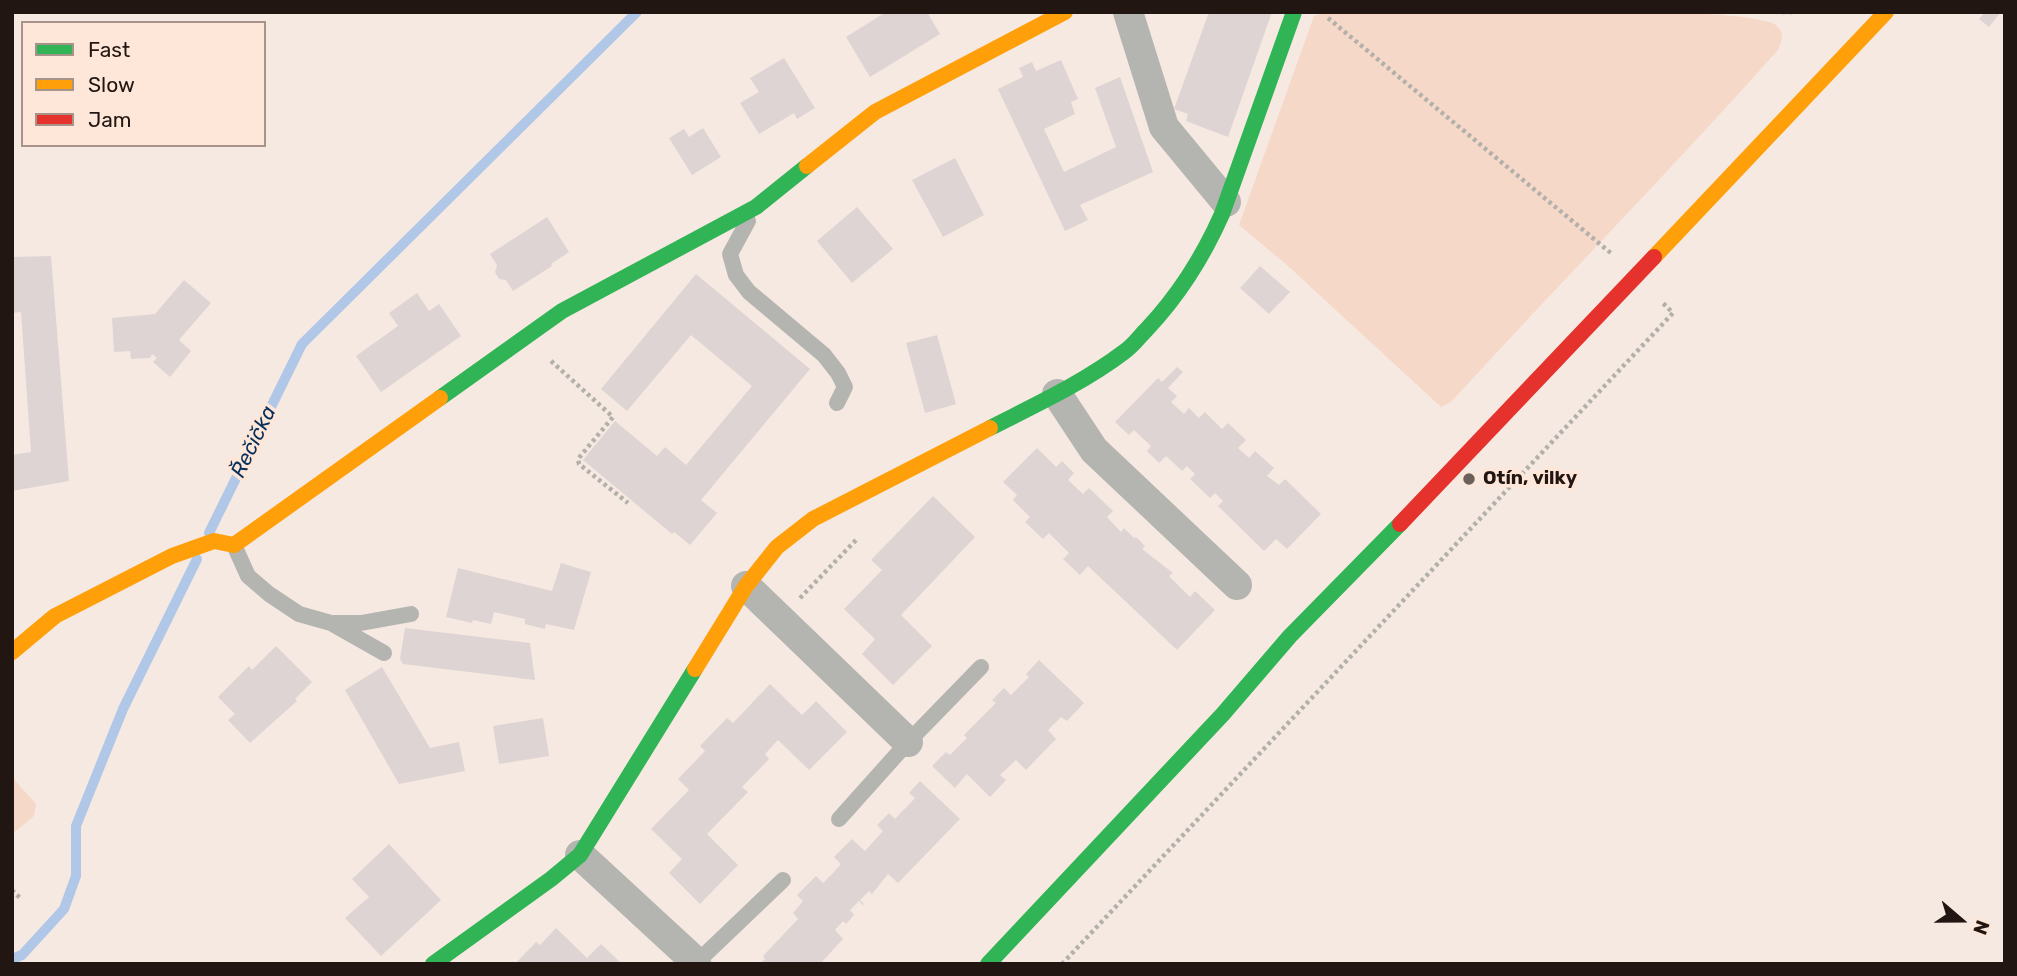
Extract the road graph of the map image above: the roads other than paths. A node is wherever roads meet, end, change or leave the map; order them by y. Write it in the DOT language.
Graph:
graph roads {
  1 [pos="1065,12"];
  2 [pos="1128,12"];
  3 [pos="1294,12"];
  4 [pos="1886,12"];
  5 [pos="1226,202"];
  6 [pos="756,207"];
  7 [pos="1057,394"];
  8 [pos="837,403"];
  9 [pos="234,545"];
  10 [pos="1237,585"];
  11 [pos="746,586"];
  12 [pos="411,614"];
  13 [pos="331,623"];
  14 [pos="12,652"];
  15 [pos="384,653"];
  16 [pos="981,667"];
  17 [pos="908,742"];
  18 [pos="839,819"];
  19 [pos="580,855"];
  20 [pos="783,880"];
  21 [pos="695,963"];
  22 [pos="433,964"];
  23 [pos="988,964"];
  1 -- 6 [label="street"];
  2 -- 5 [label="street"];
  3 -- 5 [label="street"];
  4 -- 23 [label="street"];
  5 -- 7 [label="street"];
  6 -- 8 [label="lane"];
  6 -- 9 [label="street"];
  7 -- 10 [label="street"];
  7 -- 11 [label="street"];
  9 -- 13 [label="lane"];
  9 -- 14 [label="street"];
  11 -- 17 [label="street"];
  11 -- 19 [label="street"];
  12 -- 13 [label="lane"];
  13 -- 15 [label="lane"];
  16 -- 17 [label="lane"];
  17 -- 18 [label="lane"];
  19 -- 21 [label="street"];
  19 -- 22 [label="street"];
  20 -- 21 [label="lane"];
}
